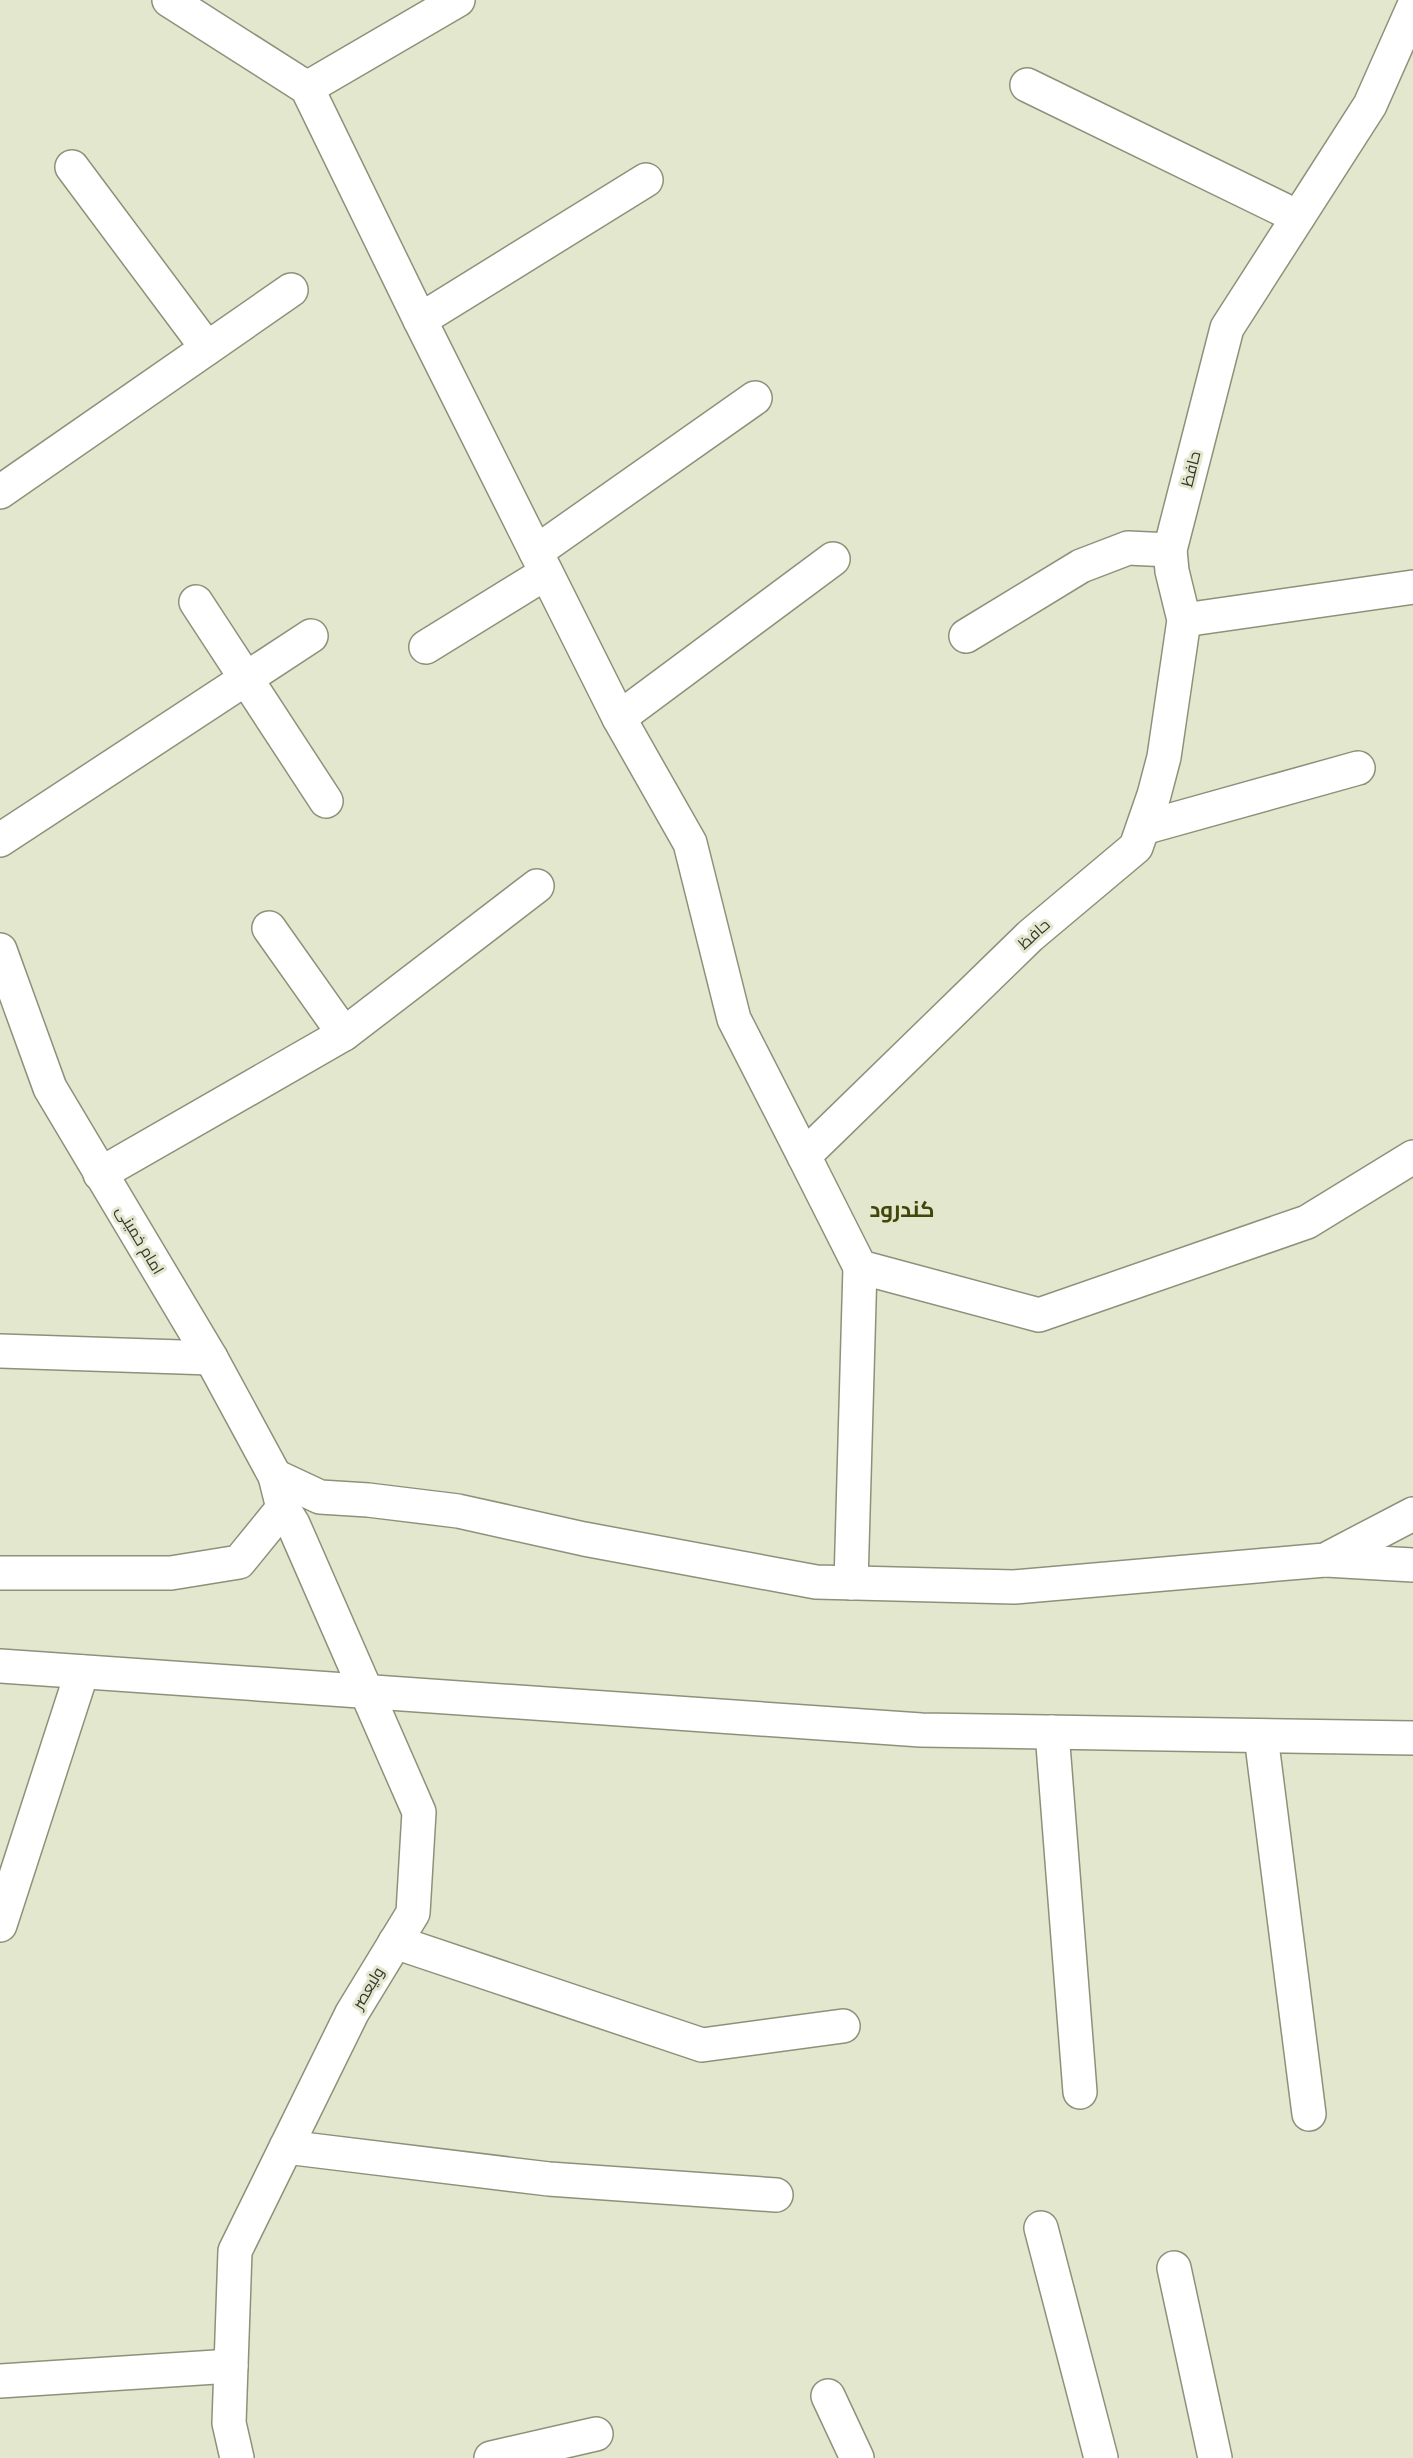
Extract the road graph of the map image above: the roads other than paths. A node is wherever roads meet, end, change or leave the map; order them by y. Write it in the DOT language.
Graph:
graph roads {
  1 [pos="169,0"];
  2 [pos="458,0"];
  3 [pos="1413,8"];
  4 [pos="1027,85"];
  5 [pos="307,88"];
  6 [pos="72,167"];
  7 [pos="646,180"];
  8 [pos="1298,217"];
  9 [pos="291,290"];
  10 [pos="420,320"];
  11 [pos="207,348"];
  12 [pos="755,398"];
  13 [pos="0,492"];
  14 [pos="1170,550"];
  15 [pos="833,559"];
  16 [pos="541,563"];
  17 [pos="1413,587"];
  18 [pos="196,602"];
  19 [pos="1184,620"];
  20 [pos="312,636"];
  21 [pos="966,636"];
  22 [pos="426,647"];
  23 [pos="247,679"];
  24 [pos="619,718"];
  25 [pos="1358,768"];
  26 [pos="326,801"];
  27 [pos="1143,828"];
  28 [pos="0,840"];
  29 [pos="537,886"];
  30 [pos="269,928"];
  31 [pos="0,950"];
  32 [pos="344,1034"];
  33 [pos="804,1156"];
  34 [pos="1413,1157"];
  35 [pos="100,1174"];
  36 [pos="860,1267"];
  37 [pos="0,1351"];
  38 [pos="211,1358"];
  39 [pos="275,1476"];
  40 [pos="1413,1514"];
  41 [pos="288,1516"];
  42 [pos="1325,1560"];
  43 [pos="1413,1565"];
  44 [pos="0,1573"];
  45 [pos="851,1583"];
  46 [pos="0,1666"];
  47 [pos="82,1672"];
  48 [pos="368,1693"];
  49 [pos="1052,1732"];
  50 [pos="1261,1736"];
  51 [pos="1413,1738"];
  52 [pos="0,1925"];
  53 [pos="395,1942"];
  54 [pos="843,2026"];
  55 [pos="1080,2092"];
  56 [pos="1308,2115"];
  57 [pos="286,2147"];
  58 [pos="776,2195"];
  59 [pos="1041,2228"];
  60 [pos="1174,2268"];
  61 [pos="231,2366"];
  62 [pos="0,2381"];
  63 [pos="828,2396"];
  64 [pos="596,2434"];
  65 [pos="237,2458"];
  66 [pos="491,2458"];
  67 [pos="857,2458"];
  68 [pos="1101,2458"];
  69 [pos="1215,2458"];
  1 -- 5 [label="street"];
  2 -- 5 [label="street"];
  3 -- 8 [label="street, حافظ"];
  4 -- 8 [label="street"];
  5 -- 10 [label="street"];
  6 -- 11 [label="street"];
  7 -- 10 [label="street"];
  8 -- 14 [label="street, حافظ"];
  9 -- 11 [label="street"];
  10 -- 16 [label="street"];
  11 -- 13 [label="street"];
  12 -- 16 [label="street"];
  14 -- 19 [label="street, حافظ"];
  14 -- 21 [label="street"];
  15 -- 24 [label="street"];
  16 -- 22 [label="street"];
  16 -- 24 [label="street"];
  17 -- 19 [label="street"];
  18 -- 23 [label="street"];
  19 -- 27 [label="street, حافظ"];
  20 -- 23 [label="street"];
  23 -- 26 [label="street"];
  23 -- 28 [label="street"];
  24 -- 33 [label="street"];
  25 -- 27 [label="street"];
  27 -- 33 [label="street, حافظ"];
  29 -- 32 [label="street"];
  30 -- 32 [label="street"];
  31 -- 35 [label="street, امام خمینی"];
  32 -- 35 [label="street"];
  33 -- 36 [label="street"];
  34 -- 36 [label="street"];
  35 -- 38 [label="street, امام خمینی"];
  36 -- 45 [label="street"];
  37 -- 38 [label="street"];
  38 -- 39 [label="street, امام خمینی"];
  39 -- 41 [label="street, امام خمینی"];
  39 -- 45 [label="street"];
  40 -- 42 [label="street"];
  41 -- 44 [label="street"];
  41 -- 48 [label="street, ولیعصر"];
  42 -- 43 [label="street"];
  42 -- 45 [label="street"];
  46 -- 47 [label="street"];
  47 -- 48 [label="street"];
  47 -- 52 [label="street"];
  48 -- 49 [label="street"];
  48 -- 53 [label="street, ولیعصر"];
  49 -- 50 [label="street"];
  49 -- 55 [label="street"];
  50 -- 51 [label="street"];
  50 -- 56 [label="street"];
  53 -- 54 [label="street"];
  53 -- 57 [label="street, ولیعصر"];
  57 -- 58 [label="street"];
  57 -- 61 [label="street, ولیعصر"];
  59 -- 68 [label="street"];
  60 -- 69 [label="street"];
  61 -- 62 [label="street"];
  61 -- 65 [label="street, ولیعصر"];
  63 -- 67 [label="street"];
  64 -- 66 [label="street"];
}
